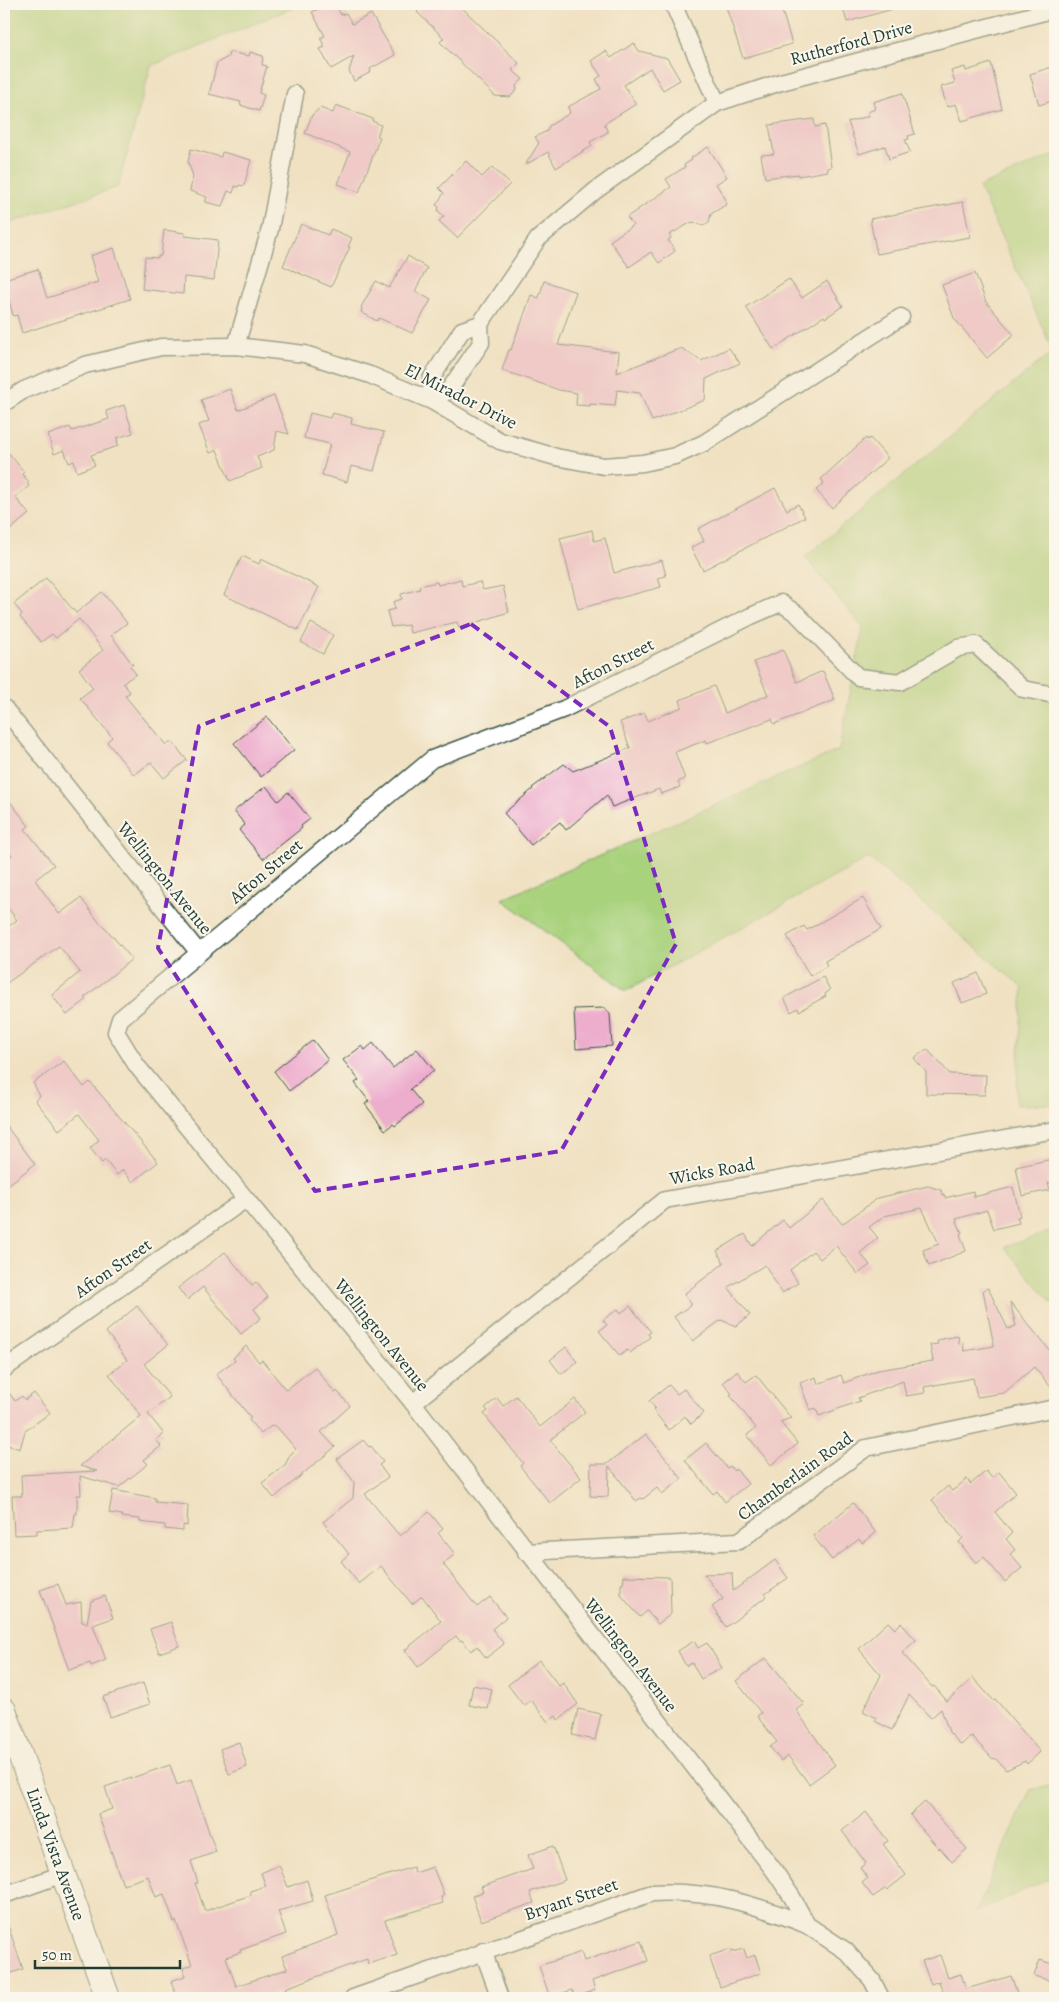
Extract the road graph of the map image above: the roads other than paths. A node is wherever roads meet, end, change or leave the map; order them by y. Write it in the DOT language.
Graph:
graph roads {
  1 [pos="673,4"];
  2 [pos="1055,9"];
  3 [pos="295,94"];
  4 [pos="717,103"];
  5 [pos="901,318"];
  6 [pos="480,324"];
  7 [pos="236,346"];
  8 [pos="432,400"];
  9 [pos="4,402"];
  10 [pos="1055,695"];
  11 [pos="4,708"];
  12 [pos="199,953"];
  13 [pos="1055,1130"];
  14 [pos="246,1199"];
  15 [pos="4,1369"];
  16 [pos="412,1403"];
  17 [pos="1055,1408"];
  18 [pos="526,1552"];
  19 [pos="4,1710"];
  20 [pos="63,1874"];
  21 [pos="4,1895"];
  22 [pos="807,1925"];
  23 [pos="483,1951"];
  24 [pos="108,1998"];
  25 [pos="354,1998"];
  26 [pos="500,1998"];
  27 [pos="881,1998"];
  1 -- 4 [label="street"];
  2 -- 4 [label="street, Rutherford Drive"];
  3 -- 7 [label="street"];
  4 -- 6 [label="street, Rutherford Drive"];
  5 -- 8 [label="street, El Mirador Drive"];
  6 -- 8 [label="street, Rutherford Drive"];
  6 -- 8 [label="street, Rutherford Drive"];
  7 -- 8 [label="street, El Mirador Drive"];
  7 -- 9 [label="street, El Mirador Drive"];
  10 -- 12 [label="street, Afton Street"];
  11 -- 12 [label="street, Wellington Avenue"];
  12 -- 14 [label="street, Wellington Avenue"];
  13 -- 16 [label="street, Wicks Road"];
  14 -- 15 [label="street, Afton Street"];
  14 -- 16 [label="street, Wellington Avenue"];
  16 -- 18 [label="street, Wellington Avenue"];
  17 -- 18 [label="street, Chamberlain Road"];
  18 -- 22 [label="street, Wellington Avenue"];
  19 -- 20 [label="main road, Linda Vista Avenue"];
  20 -- 21 [label="street"];
  20 -- 24 [label="main road, Linda Vista Avenue"];
  22 -- 23 [label="street, Bryant Street"];
  22 -- 27 [label="street, Wellington Avenue"];
  23 -- 25 [label="street, Bryant Street"];
  23 -- 26 [label="street"];
}
